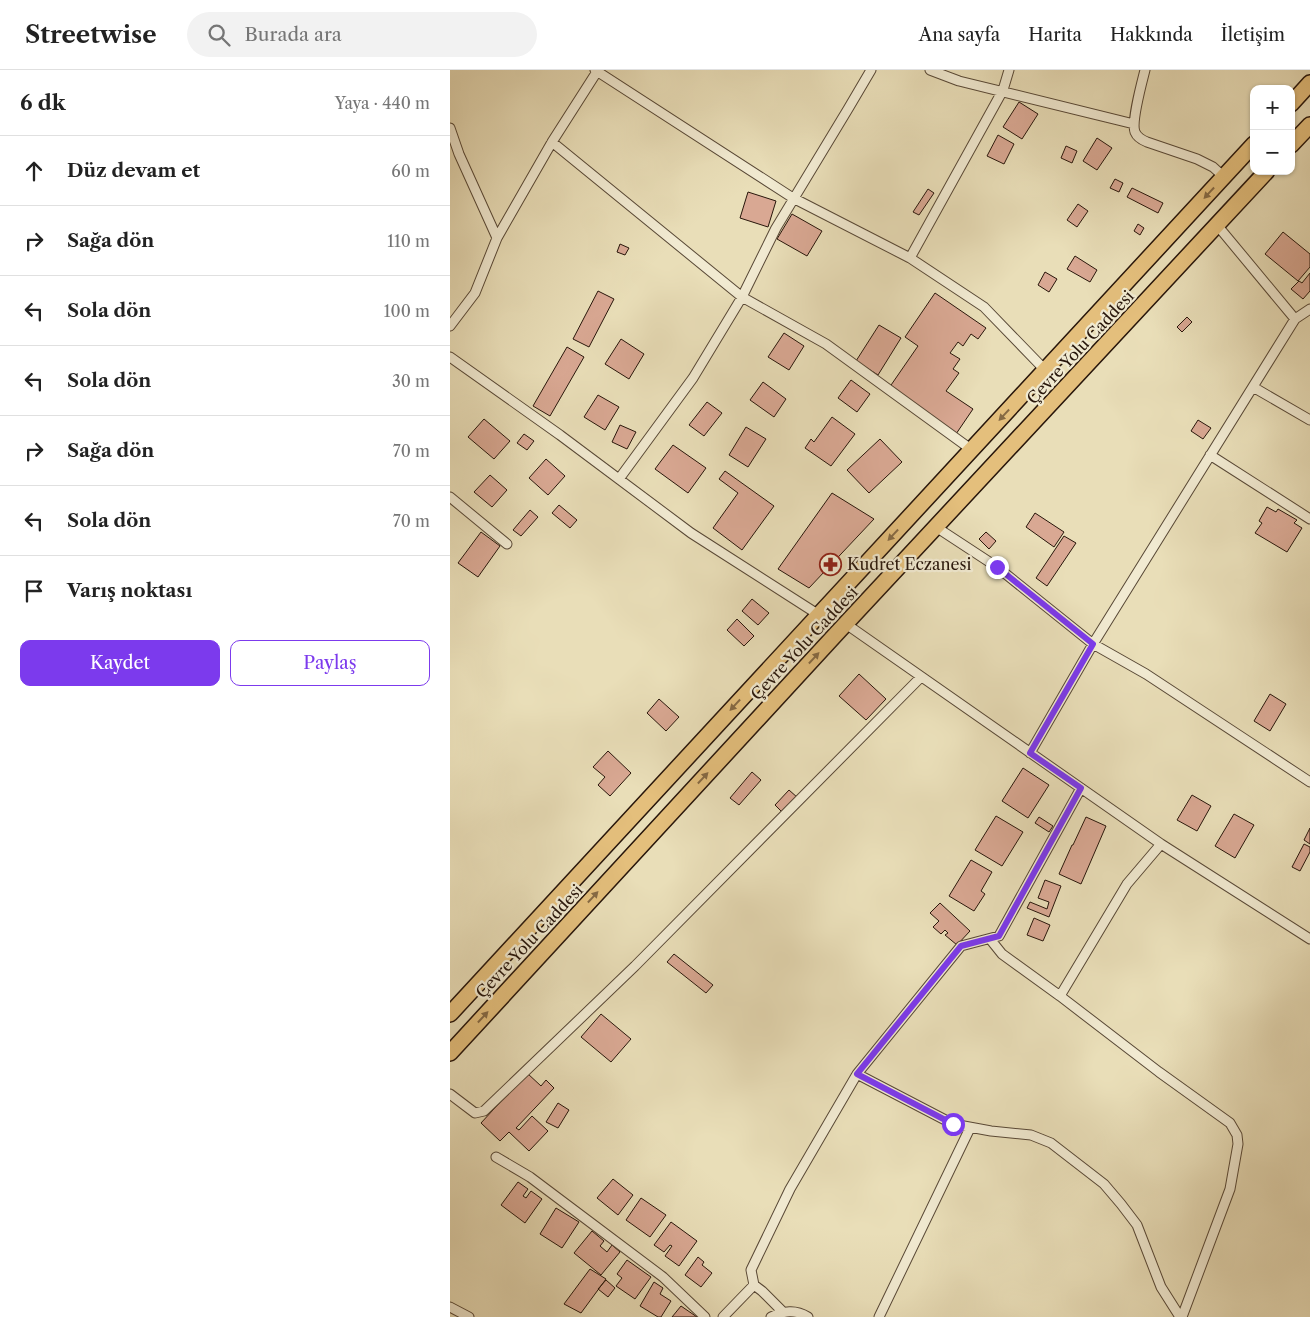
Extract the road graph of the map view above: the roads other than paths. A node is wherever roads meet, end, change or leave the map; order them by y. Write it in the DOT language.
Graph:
graph roads {
  1 [pos="597,70"];
  2 [pos="871,70"];
  3 [pos="930,70"];
  4 [pos="1009,70"];
  5 [pos="1145,70"];
  6 [pos="1310,84"];
  7 [pos="1002,91"];
  8 [pos="1295,100"];
  9 [pos="1134,124"];
  10 [pos="1310,125"];
  11 [pos="450,128"];
  12 [pos="1295,141"];
  13 [pos="552,142"];
  14 [pos="1250,148"];
  15 [pos="1263,175"];
  16 [pos="1224,177"];
  17 [pos="793,198"];
  18 [pos="1217,224"];
  19 [pos="497,238"];
  20 [pos="910,258"];
  21 [pos="742,297"];
  22 [pos="1310,308"];
  23 [pos="1295,319"];
  24 [pos="450,326"];
  25 [pos="450,357"];
  26 [pos="1045,370"];
  27 [pos="1253,387"];
  28 [pos="1310,420"];
  29 [pos="972,450"];
  30 [pos="1210,455"];
  31 [pos="619,479"];
  32 [pos="450,497"];
  33 [pos="1310,519"];
  34 [pos="936,527"];
  35 [pos="507,544"];
  36 [pos="819,615"];
  37 [pos="846,624"];
  38 [pos="1093,644"];
  39 [pos="921,677"];
  40 [pos="1030,753"];
  41 [pos="1310,782"];
  42 [pos="1081,788"];
  43 [pos="1161,844"];
  44 [pos="1309,936"];
  45 [pos="990,939"];
  46 [pos="1060,996"];
  47 [pos="450,1014"];
  48 [pos="450,1052"];
  49 [pos="857,1074"];
  50 [pos="450,1094"];
  51 [pos="970,1128"];
  52 [pos="496,1157"];
  53 [pos="754,1285"];
  54 [pos="450,1308"];
  55 [pos="783,1312"];
  56 [pos="469,1317"];
  57 [pos="705,1317"];
  58 [pos="723,1317"];
  59 [pos="770,1317"];
  60 [pos="808,1317"];
  61 [pos="878,1317"];
  62 [pos="1181,1317"];
  1 -- 13 [label="street"];
  1 -- 17 [label="street"];
  2 -- 17 [label="street"];
  3 -- 7 [label="street"];
  4 -- 7 [label="street"];
  5 -- 9 [label="street"];
  6 -- 8 [label="highway"];
  7 -- 9 [label="street"];
  7 -- 20 [label="street"];
  9 -- 16 [label="street"];
  10 -- 12 [label="highway"];
  11 -- 19 [label="street"];
  13 -- 19 [label="street"];
  13 -- 21 [label="street"];
  14 -- 16 [label="highway, Çevre Yolu Caddesi"];
  15 -- 18 [label="highway, Çevre Yolu Caddesi"];
  16 -- 26 [label="highway, Çevre Yolu Caddesi, one-way"];
  17 -- 20 [label="street"];
  17 -- 21 [label="street"];
  18 -- 23 [label="street"];
  18 -- 34 [label="highway, Çevre Yolu Caddesi"];
  19 -- 24 [label="street"];
  20 -- 26 [label="street"];
  21 -- 29 [label="street"];
  21 -- 31 [label="street"];
  22 -- 23 [label="street"];
  23 -- 27 [label="street"];
  25 -- 31 [label="street"];
  26 -- 29 [label="highway, Çevre Yolu Caddesi, one-way"];
  27 -- 28 [label="street"];
  27 -- 30 [label="street"];
  29 -- 36 [label="highway, Çevre Yolu Caddesi, one-way"];
  30 -- 33 [label="street"];
  30 -- 38 [label="street"];
  31 -- 36 [label="street"];
  32 -- 35 [label="street"];
  34 -- 37 [label="highway, Çevre Yolu Caddesi"];
  34 -- 38 [label="street"];
  36 -- 47 [label="highway, Çevre Yolu Caddesi, one-way"];
  37 -- 39 [label="street"];
  48 -- 37 [label="highway, Çevre Yolu Caddesi, one-way"];
  38 -- 40 [label="street"];
  38 -- 41 [label="street"];
  39 -- 40 [label="street"];
  39 -- 50 [label="street"];
  40 -- 42 [label="street"];
  42 -- 43 [label="street"];
  42 -- 45 [label="street"];
  43 -- 44 [label="street"];
  43 -- 46 [label="street"];
  45 -- 46 [label="street"];
  45 -- 49 [label="street"];
  46 -- 62 [label="street"];
  49 -- 51 [label="street"];
  49 -- 53 [label="street"];
  51 -- 61 [label="street"];
  51 -- 62 [label="street"];
  52 -- 57 [label="street"];
  53 -- 55 [label="street"];
  53 -- 58 [label="street"];
  54 -- 56 [label="street"];
  55 -- 59 [label="street"];
  55 -- 60 [label="street"];
}
